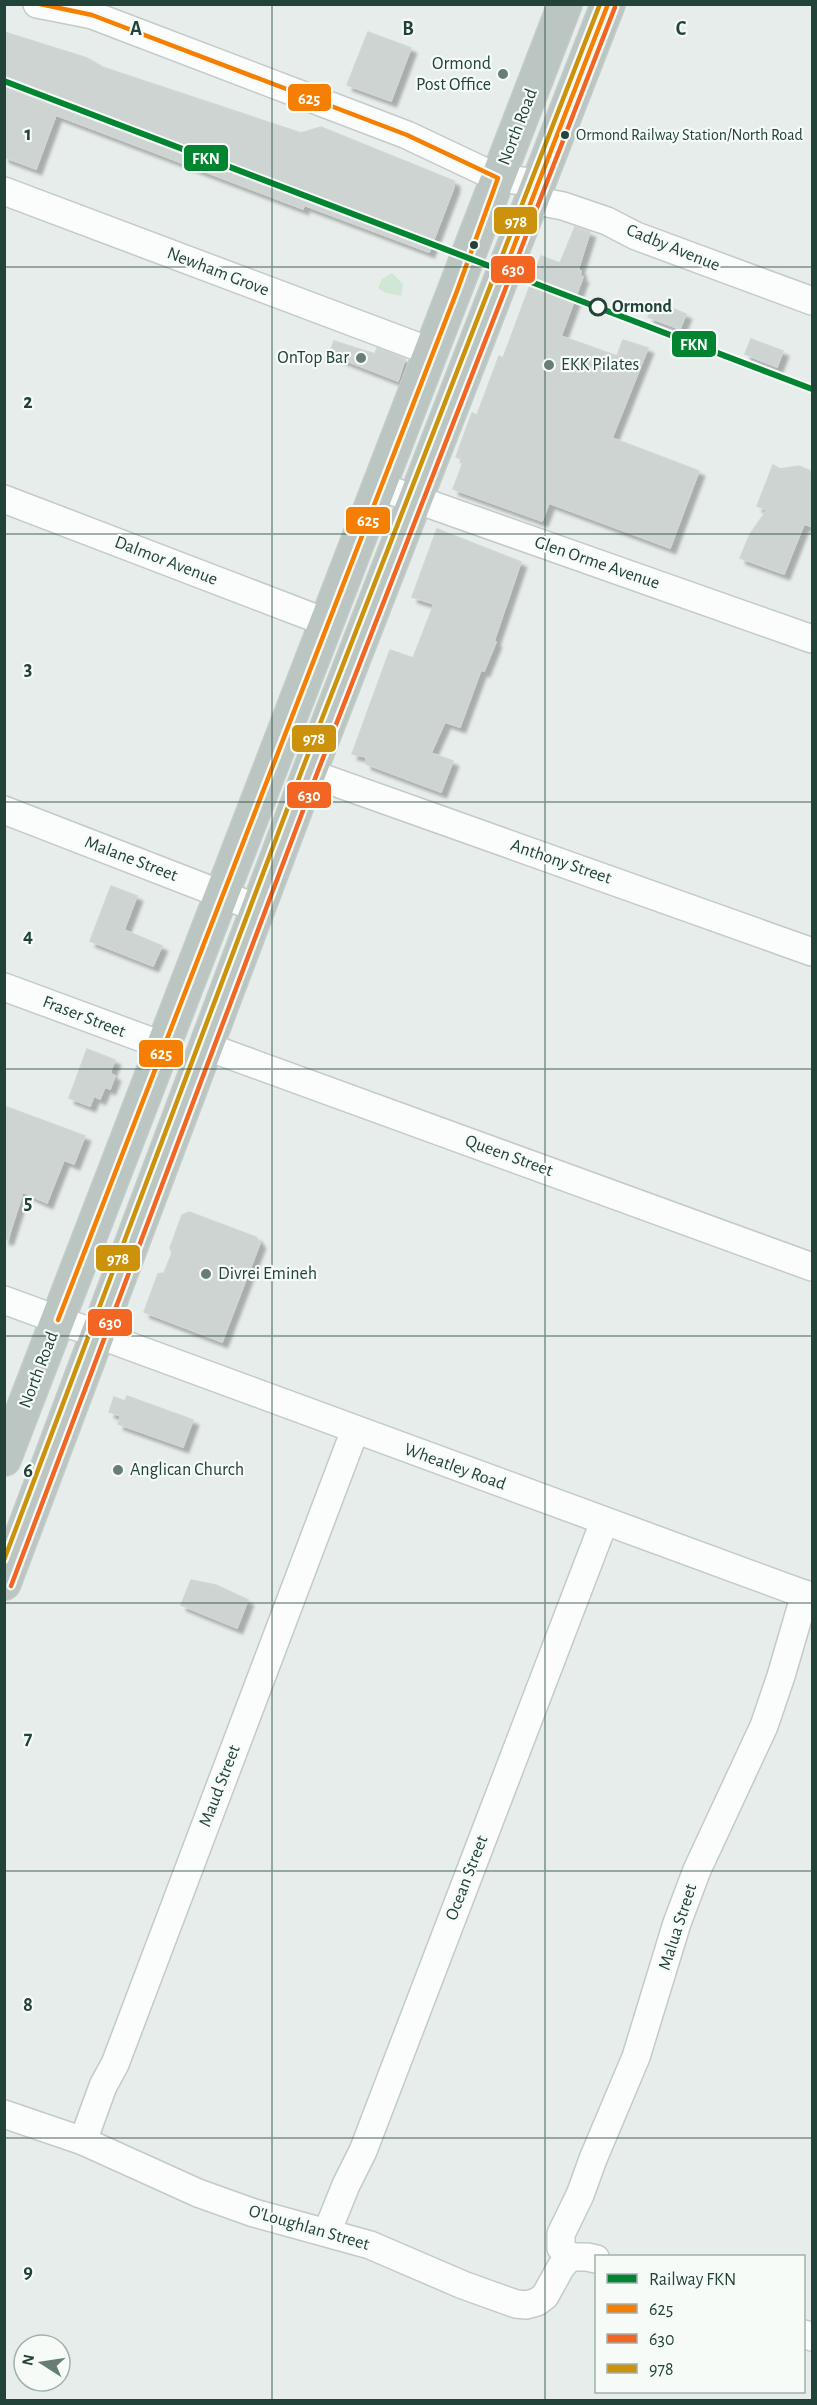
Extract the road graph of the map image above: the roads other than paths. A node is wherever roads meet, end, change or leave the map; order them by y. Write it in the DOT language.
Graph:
graph roads {
  1 [pos="37,4"];
  2 [pos="565,4"];
  3 [pos="608,4"];
  4 [pos="82,10"];
  5 [pos="502,169"];
  6 [pos="4,191"];
  7 [pos="535,191"];
  8 [pos="813,301"];
  9 [pos="432,352"];
  10 [pos="381,487"];
  11 [pos="4,499"];
  12 [pos="416,499"];
  13 [pos="328,623"];
  14 [pos="813,639"];
  15 [pos="309,773"];
  16 [pos="4,810"];
  17 [pos="223,895"];
  18 [pos="257,908"];
  19 [pos="813,952"];
  20 [pos="4,987"];
  21 [pos="164,1046"];
  22 [pos="205,1046"];
  23 [pos="103,1202"];
  24 [pos="143,1216"];
  25 [pos="813,1267"];
  26 [pos="4,1300"];
  27 [pos="58,1320"];
  28 [pos="98,1334"];
  29 [pos="355,1430"];
  30 [pos="4,1459"];
  31 [pos="604,1522"];
  32 [pos="4,1583"];
  33 [pos="809,1596"];
  34 [pos="4,2114"];
  35 [pos="83,2140"];
  36 [pos="327,2232"];
  37 [pos="570,2257"];
  38 [pos="595,2259"];
  1 -- 4 [label="street, Cadby Avenue"];
  2 -- 5 [label="highway, North Road"];
  3 -- 7 [label="highway"];
  4 -- 5 [label="street, Cadby Avenue"];
  5 -- 7 [label="street, Cadby Avenue"];
  5 -- 9 [label="highway, North Road"];
  6 -- 9 [label="street, Newham Grove"];
  7 -- 8 [label="street, Cadby Avenue"];
  7 -- 12 [label="highway"];
  9 -- 10 [label="highway, North Road"];
  10 -- 12 [label="street, Glen Orme Avenue"];
  10 -- 13 [label="highway, North Road"];
  11 -- 13 [label="street, Dalmor Avenue"];
  12 -- 14 [label="street, Glen Orme Avenue"];
  12 -- 15 [label="highway"];
  13 -- 17 [label="highway, North Road"];
  15 -- 18 [label="highway"];
  15 -- 19 [label="street, Anthony Street"];
  16 -- 17 [label="street, Malane Street"];
  17 -- 18 [label="street, Malane Street"];
  17 -- 21 [label="highway, North Road"];
  18 -- 22 [label="highway"];
  20 -- 21 [label="street, Fraser Street"];
  21 -- 23 [label="highway, North Road"];
  22 -- 24 [label="highway"];
  22 -- 25 [label="street, Queen Street"];
  23 -- 24 [label="highway"];
  23 -- 27 [label="highway, North Road"];
  24 -- 28 [label="highway"];
  26 -- 27 [label="street, Wheatley Road"];
  27 -- 28 [label="street, Wheatley Road"];
  27 -- 30 [label="highway, North Road"];
  28 -- 29 [label="street, Wheatley Road"];
  28 -- 32 [label="highway"];
  29 -- 31 [label="street, Wheatley Road"];
  29 -- 35 [label="street, Maud Street"];
  31 -- 33 [label="street, Wheatley Road"];
  31 -- 36 [label="street, Ocean Street"];
  33 -- 37 [label="street, Malua Street"];
  34 -- 35 [label="street, O'Loughlan Street"];
  35 -- 36 [label="street, O'Loughlan Street"];
  36 -- 37 [label="street, O'Loughlan Street"];
  37 -- 38 [label="street"];
}
